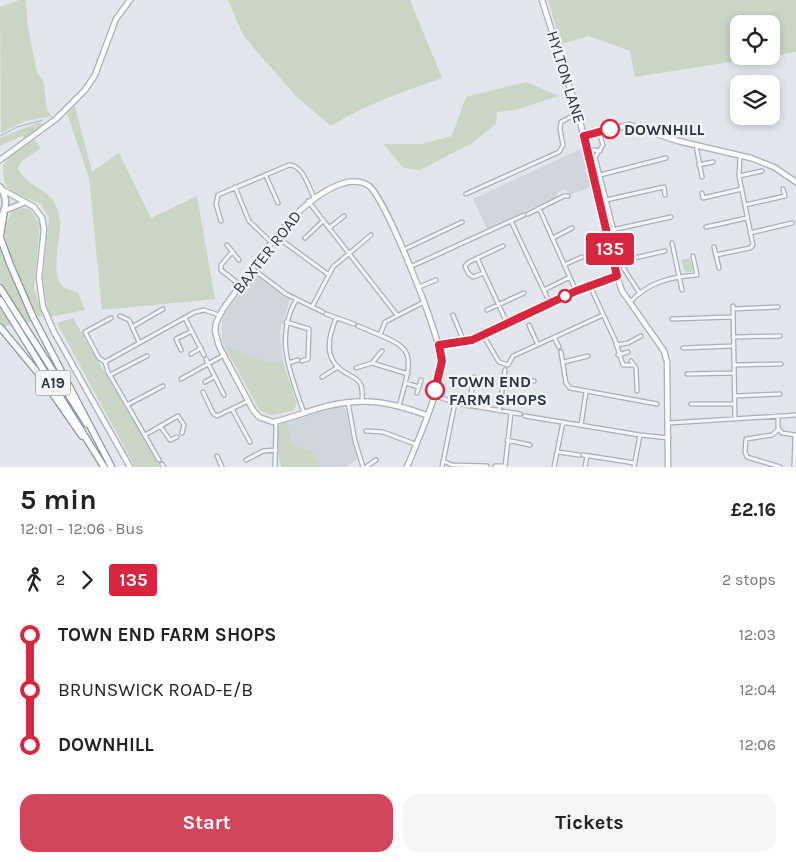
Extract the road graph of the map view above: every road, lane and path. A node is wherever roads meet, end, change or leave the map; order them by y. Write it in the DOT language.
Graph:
graph roads {
  1 [pos="130,0"];
  2 [pos="542,0"];
  3 [pos="578,113"];
  4 [pos="599,132"];
  5 [pos="584,136"];
  6 [pos="696,145"];
  7 [pos="587,149"];
  8 [pos="600,151"];
  9 [pos="740,156"];
  10 [pos="666,158"];
  11 [pos="0,160"];
  12 [pos="713,162"];
  13 [pos="699,165"];
  14 [pos="762,171"];
  15 [pos="600,175"];
  16 [pos="266,176"];
  17 [pos="738,176"];
  18 [pos="702,177"];
  19 [pos="796,182"];
  20 [pos="1,188"];
  21 [pos="235,188"];
  22 [pos="742,189"];
  23 [pos="783,189"];
  24 [pos="702,193"];
  25 [pos="466,194"];
  26 [pos="665,194"];
  27 [pos="568,196"];
  28 [pos="314,197"];
  29 [pos="606,200"];
  30 [pos="308,201"];
  31 [pos="23,203"];
  32 [pos="278,203"];
  33 [pos="745,205"];
  34 [pos="539,208"];
  35 [pos="3,213"];
  36 [pos="344,216"];
  37 [pos="671,217"];
  38 [pos="747,218"];
  39 [pos="221,221"];
  40 [pos="323,221"];
  41 [pos="511,221"];
  42 [pos="462,222"];
  43 [pos="792,223"];
  44 [pos="706,227"];
  45 [pos="329,228"];
  46 [pos="572,228"];
  47 [pos="612,230"];
  48 [pos="750,233"];
  49 [pos="371,235"];
  50 [pos="278,237"];
  51 [pos="305,238"];
  52 [pos="552,238"];
  53 [pos="672,243"];
  54 [pos="272,244"];
  55 [pos="227,246"];
  56 [pos="503,246"];
  57 [pos="714,247"];
  58 [pos="402,250"];
  59 [pos="666,251"];
  60 [pos="232,252"];
  61 [pos="350,252"];
  62 [pos="716,255"];
  63 [pos="693,256"];
  64 [pos="582,257"];
  65 [pos="477,258"];
  66 [pos="239,260"];
  67 [pos="621,261"];
  68 [pos="564,265"];
  69 [pos="253,268"];
  70 [pos="410,268"];
  71 [pos="719,268"];
  72 [pos="484,273"];
  73 [pos="328,275"];
  74 [pos="617,276"];
  75 [pos="680,276"];
  76 [pos="570,277"];
  77 [pos="436,280"];
  78 [pos="240,286"];
  79 [pos="590,286"];
  80 [pos="418,287"];
  81 [pos="0,288"];
  82 [pos="544,290"];
  83 [pos="682,290"];
  84 [pos="576,291"];
  85 [pos="524,292"];
  86 [pos="640,292"];
  87 [pos="546,297"];
  88 [pos="0,300"];
  89 [pos="296,300"];
  90 [pos="424,302"];
  91 [pos="630,302"];
  92 [pos="499,305"];
  93 [pos="312,307"];
  94 [pos="778,307"];
  95 [pos="163,310"];
  96 [pos="487,310"];
  97 [pos="218,315"];
  98 [pos="397,315"];
  99 [pos="453,315"];
  100 [pos="603,315"];
  101 [pos="120,316"];
  102 [pos="732,317"];
  103 [pos="111,318"];
  104 [pos="185,318"];
  105 [pos="336,318"];
  106 [pos="672,319"];
  107 [pos="286,322"];
  108 [pos="354,324"];
  109 [pos="507,324"];
  110 [pos="528,325"];
  111 [pos="0,326"];
  112 [pos="132,326"];
  113 [pos="358,326"];
  114 [pos="192,331"];
  115 [pos="380,334"];
  116 [pos="483,335"];
  117 [pos="641,336"];
  118 [pos="780,336"];
  119 [pos="554,337"];
  120 [pos="734,337"];
  121 [pos="140,342"];
  122 [pos="464,342"];
  123 [pos="538,344"];
  124 [pos="439,345"];
  125 [pos="616,345"];
  126 [pos="732,346"];
  127 [pos="559,347"];
  128 [pos="200,348"];
  129 [pos="683,348"];
  130 [pos="181,350"];
  131 [pos="382,351"];
  132 [pos="561,352"];
  133 [pos="628,352"];
  134 [pos="191,354"];
  135 [pos="204,355"];
  136 [pos="224,355"];
  137 [pos="618,355"];
  138 [pos="147,356"];
  139 [pos="588,356"];
  140 [pos="206,359"];
  141 [pos="631,360"];
  142 [pos="105,362"];
  143 [pos="564,362"];
  144 [pos="288,363"];
  145 [pos="372,363"];
  146 [pos="208,364"];
  147 [pos="781,364"];
  148 [pos="634,365"];
  149 [pos="734,365"];
  150 [pos="338,367"];
  151 [pos="356,368"];
  152 [pos="505,370"];
  153 [pos="734,373"];
  154 [pos="408,374"];
  155 [pos="686,374"];
  156 [pos="110,375"];
  157 [pos="214,377"];
  158 [pos="322,377"];
  159 [pos="474,377"];
  160 [pos="181,379"];
  161 [pos="421,380"];
  162 [pos="534,380"];
  163 [pos="503,381"];
  164 [pos="205,382"];
  165 [pos="406,382"];
  166 [pos="162,386"];
  167 [pos="419,386"];
  168 [pos="637,391"];
  169 [pos="203,392"];
  170 [pos="586,392"];
  171 [pos="417,393"];
  172 [pos="224,394"];
  173 [pos="780,394"];
  174 [pos="434,395"];
  175 [pos="735,396"];
  176 [pos="248,401"];
  177 [pos="362,401"];
  178 [pos="348,402"];
  179 [pos="455,403"];
  180 [pos="657,404"];
  181 [pos="691,404"];
  182 [pos="734,404"];
  183 [pos="127,405"];
  184 [pos="399,406"];
  185 [pos="469,406"];
  186 [pos="232,409"];
  187 [pos="499,411"];
  188 [pos="304,413"];
  189 [pos="511,413"];
  190 [pos="426,414"];
  191 [pos="520,414"];
  192 [pos="796,415"];
  193 [pos="525,416"];
  194 [pos="778,416"];
  195 [pos="735,419"];
  196 [pos="276,422"];
  197 [pos="563,422"];
  198 [pos="669,423"];
  199 [pos="160,426"];
  200 [pos="581,426"];
  201 [pos="779,429"];
  202 [pos="366,431"];
  203 [pos="182,433"];
  204 [pos="145,435"];
  205 [pos="640,436"];
  206 [pos="795,436"];
  207 [pos="178,438"];
  208 [pos="669,438"];
  209 [pos="507,440"];
  210 [pos="250,442"];
  211 [pos="415,444"];
  212 [pos="530,445"];
  213 [pos="276,450"];
  214 [pos="558,452"];
  215 [pos="217,456"];
  216 [pos="583,456"];
  217 [pos="159,460"];
  218 [pos="246,460"];
  219 [pos="376,460"];
  220 [pos="443,461"];
  221 [pos="635,465"];
  222 [pos="487,466"];
  223 [pos="495,466"];
  224 [pos="505,466"];
  225 [pos="107,467"];
  226 [pos="130,467"];
  227 [pos="222,467"];
  228 [pos="275,467"];
  229 [pos="365,467"];
  230 [pos="407,467"];
  231 [pos="442,467"];
  232 [pos="554,467"];
  233 [pos="585,467"];
  234 [pos="668,467"];
  235 [pos="780,467"];
  236 [pos="794,467"];
  1 -- 11 [label="street"];
  2 -- 3 [label="street, HYLTON LANE"];
  3 -- 5 [label="street, HYLTON LANE"];
  3 -- 25 [label="street"];
  4 -- 5 [label="street"];
  4 -- 6 [label="street"];
  4 -- 8 [label="street"];
  5 -- 7 [label="street, HYLTON LANE"];
  6 -- 9 [label="street"];
  6 -- 13 [label="street"];
  7 -- 8 [label="street"];
  7 -- 74 [label="street, HYLTON LANE"];
  8 -- 15 [label="street"];
  9 -- 17 [label="street"];
  9 -- 19 [label="street"];
  10 -- 15 [label="street"];
  12 -- 13 [label="street"];
  13 -- 18 [label="street"];
  14 -- 17 [label="street"];
  15 -- 29 [label="street"];
  16 -- 21 [label="street"];
  16 -- 28 [label="street"];
  16 -- 32 [label="street"];
  17 -- 22 [label="street"];
  20 -- 31 [label="street"];
  20 -- 35 [label="main road"];
  21 -- 39 [label="street"];
  21 -- 54 [label="street"];
  22 -- 24 [label="street"];
  22 -- 33 [label="street"];
  23 -- 33 [label="street"];
  26 -- 29 [label="street"];
  27 -- 34 [label="street"];
  28 -- 30 [label="street, BAXTER ROAD"];
  28 -- 58 [label="street, BAXTER ROAD"];
  29 -- 47 [label="street"];
  30 -- 40 [label="street"];
  30 -- 50 [label="street, BAXTER ROAD"];
  31 -- 35 [label="street"];
  31 -- 226 [label="street"];
  33 -- 38 [label="street"];
  34 -- 41 [label="street"];
  34 -- 52 [label="street"];
  35 -- 225 [label="highway"];
  36 -- 45 [label="street"];
  37 -- 47 [label="street"];
  38 -- 44 [label="street"];
  38 -- 48 [label="street"];
  40 -- 45 [label="street"];
  40 -- 51 [label="street"];
  41 -- 70 [label="street"];
  41 -- 82 [label="street"];
  42 -- 58 [label="street"];
  43 -- 48 [label="street"];
  45 -- 61 [label="street"];
  46 -- 52 [label="street"];
  47 -- 67 [label="street"];
  48 -- 62 [label="street"];
  49 -- 61 [label="street"];
  50 -- 54 [label="street, BAXTER ROAD"];
  50 -- 73 [label="street"];
  52 -- 68 [label="street"];
  53 -- 75 [label="street"];
  54 -- 69 [label="street, BAXTER ROAD"];
  55 -- 60 [label="street"];
  56 -- 65 [label="street"];
  57 -- 62 [label="street"];
  58 -- 70 [label="street, BAXTER ROAD"];
  59 -- 67 [label="street"];
  60 -- 66 [label="street"];
  60 -- 78 [label="street"];
  61 -- 73 [label="street"];
  61 -- 98 [label="street"];
  62 -- 71 [label="street"];
  63 -- 75 [label="street"];
  64 -- 68 [label="street"];
  65 -- 72 [label="street"];
  65 -- 72 [label="street"];
  67 -- 86 [label="street"];
  68 -- 76 [label="street"];
  69 -- 78 [label="street, BAXTER ROAD"];
  69 -- 89 [label="street"];
  70 -- 80 [label="street, BAXTER ROAD"];
  72 -- 92 [label="street"];
  73 -- 93 [label="street"];
  74 -- 79 [label="street"];
  74 -- 91 [label="street, HYLTON LANE"];
  75 -- 83 [label="street"];
  75 -- 86 [label="street"];
  76 -- 82 [label="street"];
  76 -- 84 [label="street"];
  77 -- 80 [label="street"];
  78 -- 97 [label="street, BAXTER ROAD"];
  79 -- 84 [label="street"];
  79 -- 100 [label="street"];
  80 -- 90 [label="street, BAXTER ROAD"];
  81 -- 225 [label="highway, A19"];
  82 -- 87 [label="street"];
  84 -- 109 [label="street"];
  85 -- 92 [label="street"];
  86 -- 91 [label="street"];
  88 -- 225 [label="highway, A19"];
  89 -- 93 [label="street"];
  89 -- 107 [label="street"];
  90 -- 98 [label="street"];
  90 -- 124 [label="street, BAXTER ROAD"];
  91 -- 198 [label="street, HYLTON LANE"];
  92 -- 96 [label="street"];
  92 -- 109 [label="street"];
  93 -- 105 [label="street"];
  94 -- 102 [label="street"];
  95 -- 112 [label="street"];
  97 -- 104 [label="street"];
  97 -- 136 [label="street"];
  98 -- 115 [label="street"];
  99 -- 122 [label="street"];
  100 -- 119 [label="street"];
  100 -- 125 [label="street"];
  101 -- 112 [label="street"];
  102 -- 106 [label="street"];
  102 -- 120 [label="street"];
  103 -- 142 [label="street"];
  104 -- 114 [label="street"];
  104 -- 121 [label="street"];
  105 -- 108 [label="street"];
  105 -- 150 [label="street"];
  107 -- 144 [label="street"];
  107 -- 144 [label="street"];
  109 -- 116 [label="street"];
  110 -- 123 [label="street"];
  111 -- 225 [label="highway"];
  112 -- 121 [label="street"];
  113 -- 115 [label="street"];
  114 -- 128 [label="street"];
  114 -- 130 [label="street"];
  115 -- 154 [label="street"];
  116 -- 122 [label="street"];
  116 -- 123 [label="street"];
  117 -- 125 [label="street"];
  118 -- 120 [label="street"];
  119 -- 123 [label="street"];
  119 -- 127 [label="street"];
  120 -- 126 [label="street"];
  121 -- 142 [label="street"];
  122 -- 124 [label="street"];
  124 -- 174 [label="street, BAXTER ROAD"];
  125 -- 137 [label="street"];
  126 -- 129 [label="street"];
  126 -- 149 [label="street"];
  128 -- 134 [label="street"];
  128 -- 135 [label="street"];
  131 -- 145 [label="street"];
  132 -- 143 [label="street"];
  133 -- 137 [label="street"];
  136 -- 146 [label="street"];
  136 -- 176 [label="street"];
  137 -- 148 [label="street"];
  138 -- 156 [label="street"];
  139 -- 143 [label="street"];
  140 -- 146 [label="street"];
  141 -- 148 [label="street"];
  142 -- 156 [label="street"];
  143 -- 170 [label="street"];
  144 -- 188 [label="street"];
  145 -- 151 [label="street"];
  145 -- 154 [label="street"];
  146 -- 157 [label="street"];
  146 -- 160 [label="street"];
  147 -- 149 [label="street"];
  148 -- 168 [label="street"];
  149 -- 153 [label="street"];
  150 -- 158 [label="street"];
  150 -- 177 [label="street"];
  152 -- 163 [label="street"];
  153 -- 155 [label="street"];
  153 -- 175 [label="street"];
  154 -- 165 [label="street"];
  156 -- 183 [label="street"];
  157 -- 164 [label="street"];
  157 -- 172 [label="street"];
  159 -- 185 [label="street"];
  161 -- 167 [label="street"];
  162 -- 163 [label="street"];
  163 -- 187 [label="street"];
  165 -- 167 [label="street"];
  165 -- 184 [label="street"];
  166 -- 183 [label="street"];
  167 -- 171 [label="street"];
  169 -- 186 [label="street"];
  170 -- 180 [label="street"];
  170 -- 200 [label="street"];
  173 -- 175 [label="street"];
  174 -- 179 [label="street"];
  174 -- 190 [label="street, BAXTER ROAD"];
  175 -- 182 [label="street"];
  176 -- 186 [label="street"];
  176 -- 196 [label="street"];
  177 -- 178 [label="street"];
  177 -- 184 [label="street"];
  178 -- 188 [label="street"];
  178 -- 229 [label="street"];
  179 -- 185 [label="street"];
  179 -- 220 [label="street"];
  181 -- 182 [label="street"];
  182 -- 195 [label="street"];
  183 -- 204 [label="street"];
  184 -- 190 [label="street"];
  185 -- 187 [label="street"];
  186 -- 210 [label="street"];
  187 -- 189 [label="street"];
  188 -- 196 [label="street"];
  189 -- 191 [label="street"];
  189 -- 209 [label="street"];
  190 -- 211 [label="street, BAXTER ROAD"];
  192 -- 194 [label="street"];
  193 -- 197 [label="street"];
  194 -- 195 [label="street"];
  194 -- 201 [label="street"];
  195 -- 198 [label="street"];
  196 -- 213 [label="street"];
  197 -- 200 [label="street"];
  197 -- 214 [label="street"];
  198 -- 208 [label="street, HYLTON LANE"];
  199 -- 203 [label="street"];
  199 -- 204 [label="street"];
  199 -- 207 [label="street"];
  200 -- 205 [label="street"];
  201 -- 206 [label="street"];
  201 -- 235 [label="street"];
  202 -- 211 [label="street"];
  204 -- 217 [label="street"];
  205 -- 208 [label="street"];
  205 -- 221 [label="street"];
  206 -- 236 [label="street"];
  208 -- 234 [label="street, HYLTON LANE"];
  209 -- 212 [label="street"];
  209 -- 224 [label="street"];
  211 -- 230 [label="street, BAXTER ROAD"];
  213 -- 218 [label="street"];
  213 -- 228 [label="street"];
  214 -- 216 [label="street"];
  214 -- 232 [label="street"];
  215 -- 227 [label="street"];
  216 -- 221 [label="street"];
  216 -- 233 [label="street"];
  219 -- 229 [label="street"];
  220 -- 222 [label="street"];
  220 -- 231 [label="street"];
  223 -- 224 [label="street"];
}
